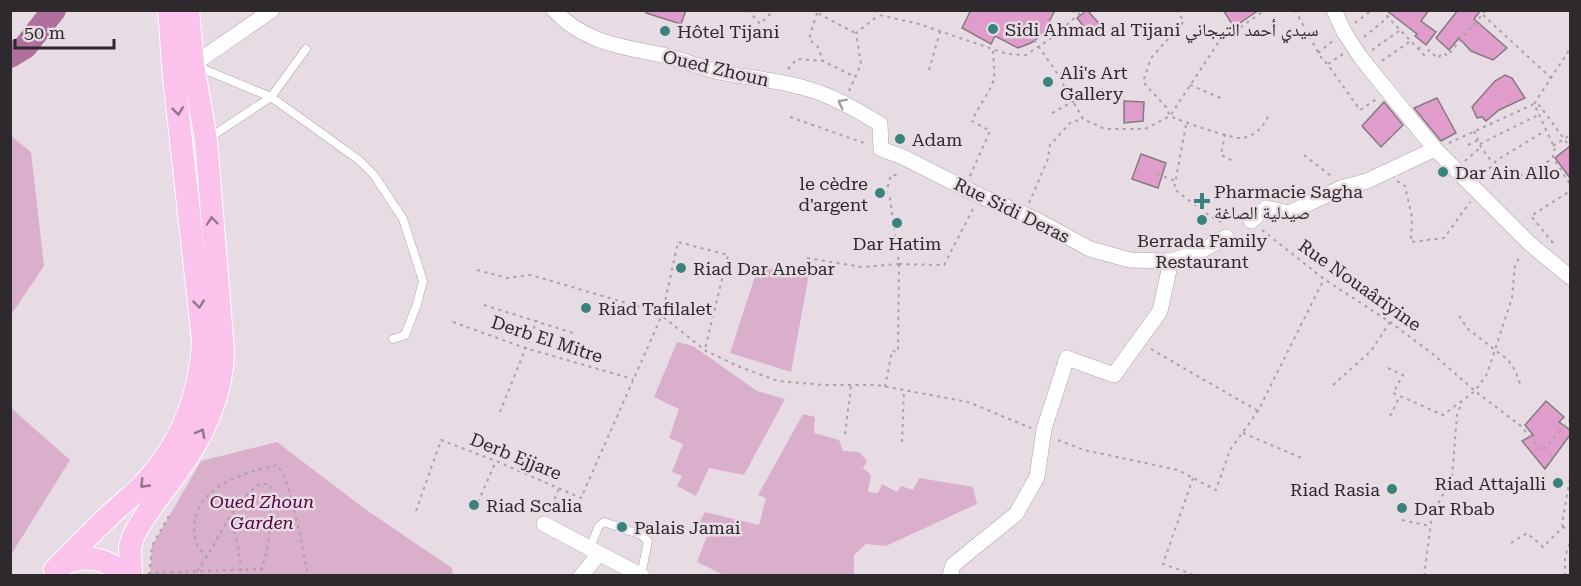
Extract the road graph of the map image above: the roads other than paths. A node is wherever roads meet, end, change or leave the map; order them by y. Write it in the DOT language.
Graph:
graph roads {
  1 [pos="169,10"];
  2 [pos="188,10"];
  3 [pos="272,10"];
  4 [pos="554,10"];
  5 [pos="1334,10"];
  6 [pos="306,49"];
  7 [pos="193,65"];
  8 [pos="174,78"];
  9 [pos="271,97"];
  10 [pos="206,140"];
  11 [pos="881,149"];
  12 [pos="1435,149"];
  13 [pos="1251,221"];
  14 [pos="1232,234"];
  15 [pos="1171,261"];
  16 [pos="1567,267"];
  17 [pos="393,339"];
  18 [pos="544,524"];
  19 [pos="594,551"];
  20 [pos="617,570"];
  21 [pos="128,571"];
  22 [pos="53,573"];
  23 [pos="641,575"];
  24 [pos="581,576"];
  25 [pos="950,576"];
  1 -- 8 [label="main road"];
  2 -- 7 [label="main road"];
  3 -- 7 [label="street"];
  11 -- 4 [label="street, Oued Zhoun, one-way"];
  5 -- 12 [label="street"];
  6 -- 9 [label="lane"];
  7 -- 8 [label="street"];
  7 -- 9 [label="lane"];
  7 -- 10 [label="main road"];
  8 -- 22 [label="main road, one-way"];
  9 -- 10 [label="lane"];
  9 -- 17 [label="lane"];
  21 -- 10 [label="main road, one-way"];
  11 -- 15 [label="street, Rue Sidi Deras"];
  12 -- 13 [label="street"];
  12 -- 16 [label="street"];
  14 -- 15 [label="street, Rue Sidi Deras"];
  15 -- 25 [label="street"];
  18 -- 19 [label="street"];
  19 -- 20 [label="street"];
  19 -- 23 [label="lane"];
  19 -- 24 [label="street"];
  20 -- 23 [label="street"];
  21 -- 22 [label="main road"];
}
